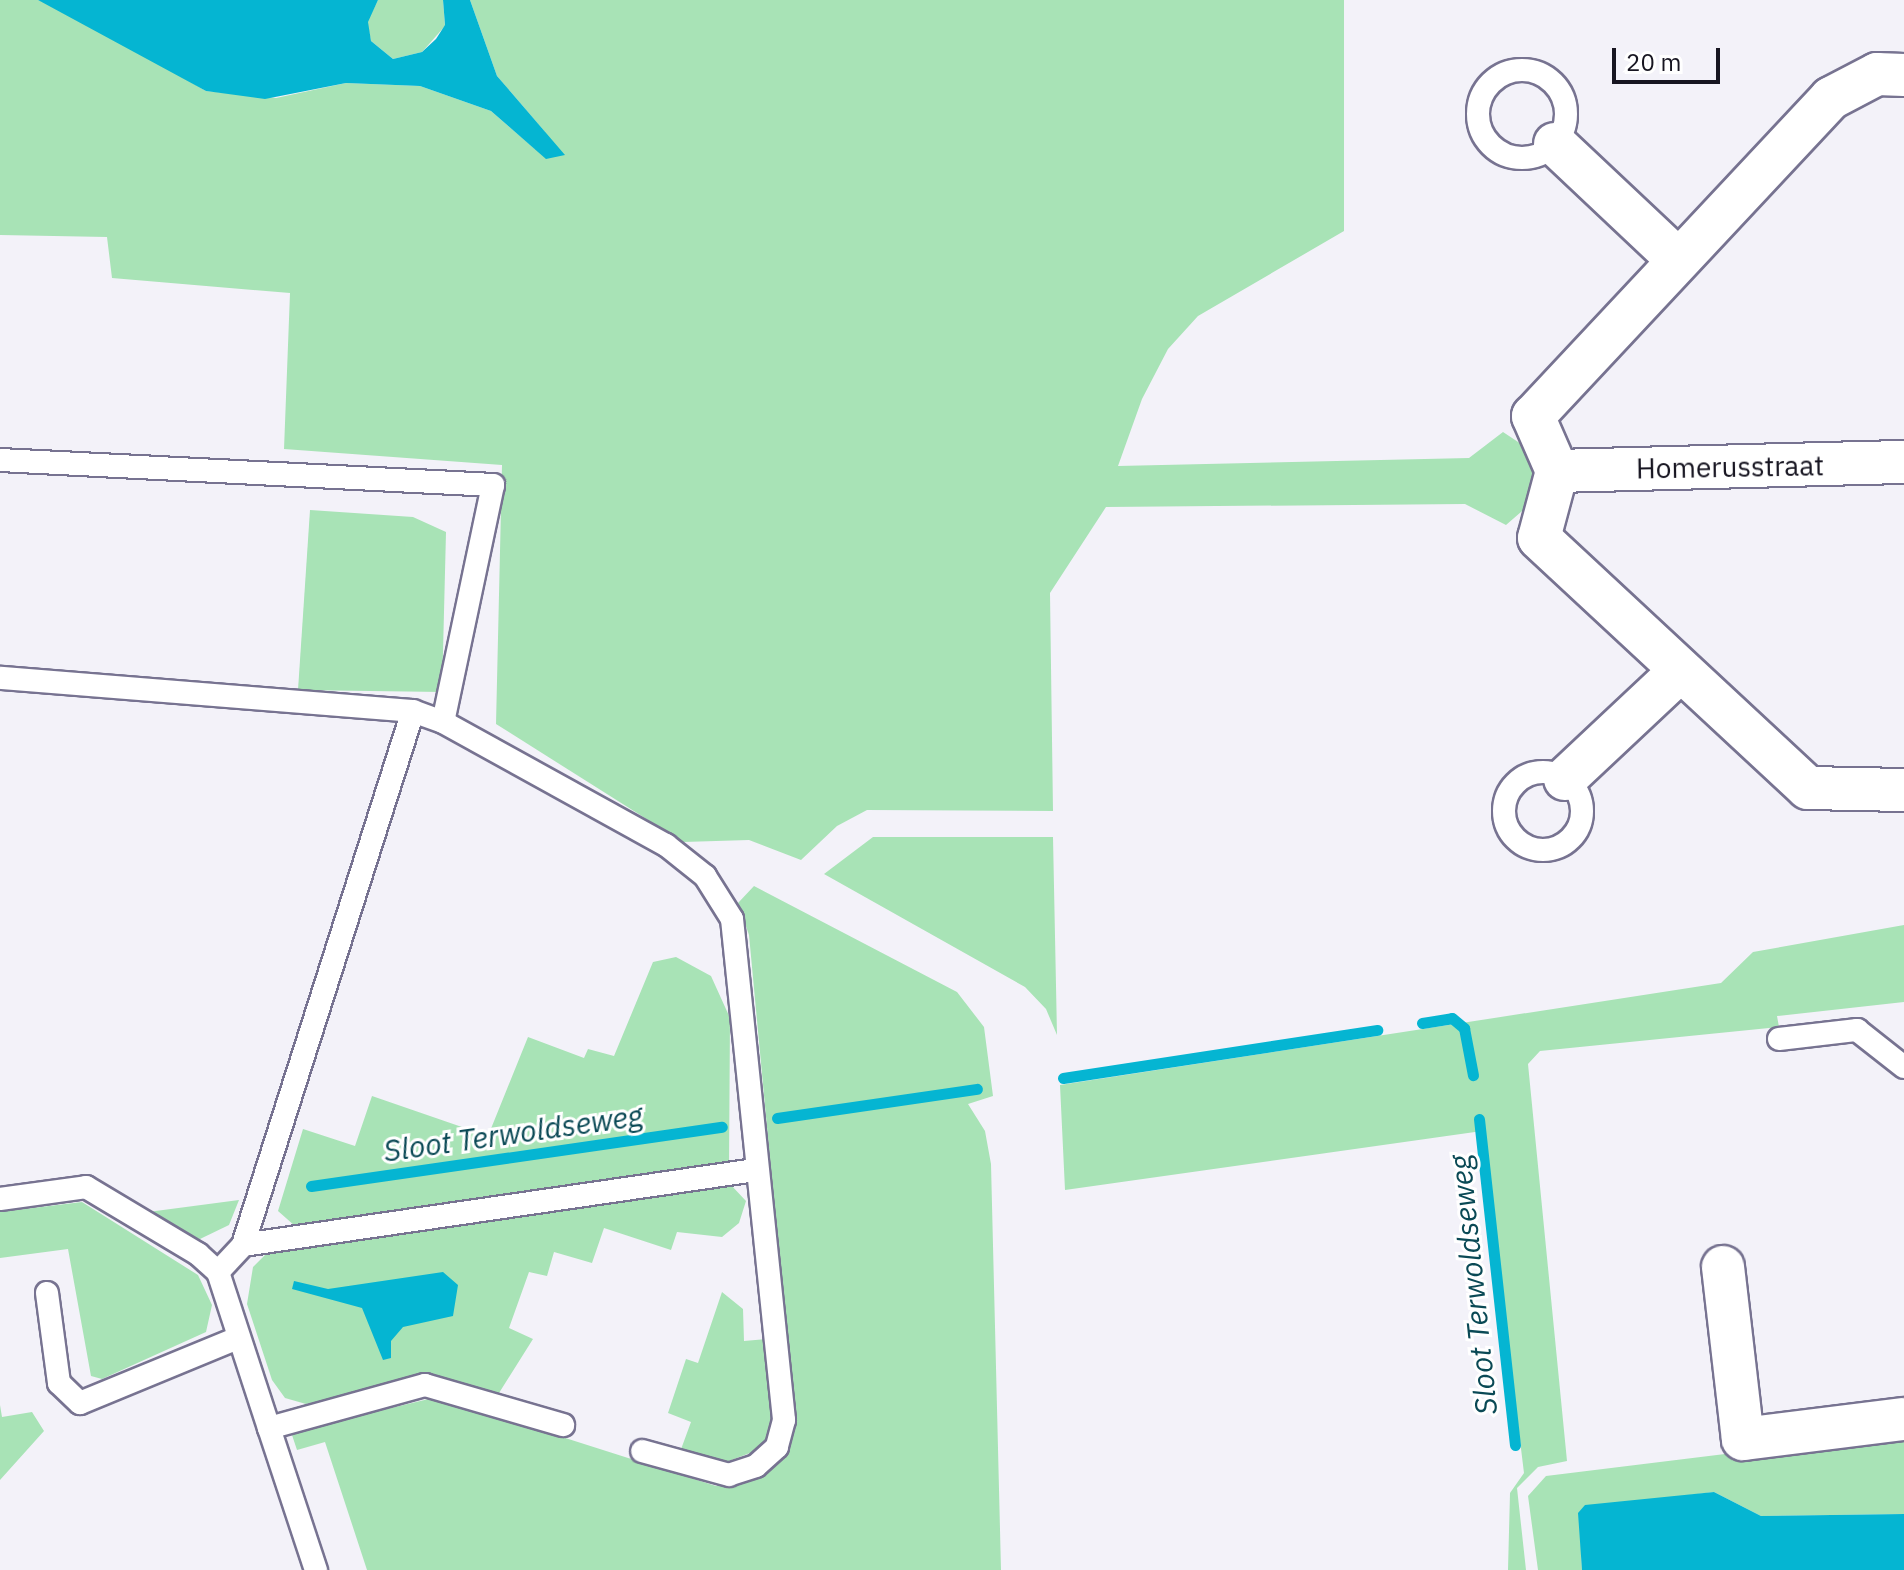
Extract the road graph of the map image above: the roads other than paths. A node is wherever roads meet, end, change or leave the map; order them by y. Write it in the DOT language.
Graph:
graph roads {
  1 [pos="1904,75"];
  2 [pos="1555,144"];
  3 [pos="1678,260"];
  4 [pos="0,460"];
  5 [pos="1904,462"];
  6 [pos="1557,471"];
  7 [pos="1679,672"];
  8 [pos="0,678"];
  9 [pos="413,711"];
  10 [pos="443,722"];
  11 [pos="1565,779"];
  12 [pos="1904,790"];
  13 [pos="1779,1039"];
  14 [pos="1904,1067"];
  15 [pos="755,1170"];
  16 [pos="0,1199"];
  17 [pos="243,1245"];
  18 [pos="1723,1267"];
  19 [pos="218,1272"];
  20 [pos="47,1293"];
  21 [pos="238,1338"];
  22 [pos="1904,1419"];
  23 [pos="563,1425"];
  24 [pos="269,1428"];
  25 [pos="642,1451"];
  26 [pos="316,1570"];
  1 -- 3 [label="street"];
  2 -- 2 [label="lane"];
  2 -- 3 [label="street"];
  3 -- 6 [label="street"];
  4 -- 10 [label="lane"];
  5 -- 6 [label="street, Homerusstraat"];
  6 -- 7 [label="street"];
  7 -- 11 [label="street"];
  7 -- 12 [label="street"];
  8 -- 9 [label="lane"];
  9 -- 10 [label="lane"];
  9 -- 17 [label="lane"];
  10 -- 15 [label="lane"];
  13 -- 14 [label="lane"];
  15 -- 17 [label="lane"];
  15 -- 25 [label="lane"];
  16 -- 19 [label="lane"];
  17 -- 19 [label="lane"];
  18 -- 22 [label="street"];
  19 -- 21 [label="lane"];
  20 -- 21 [label="lane"];
  21 -- 24 [label="lane"];
  23 -- 24 [label="lane"];
  24 -- 26 [label="lane"];
}
